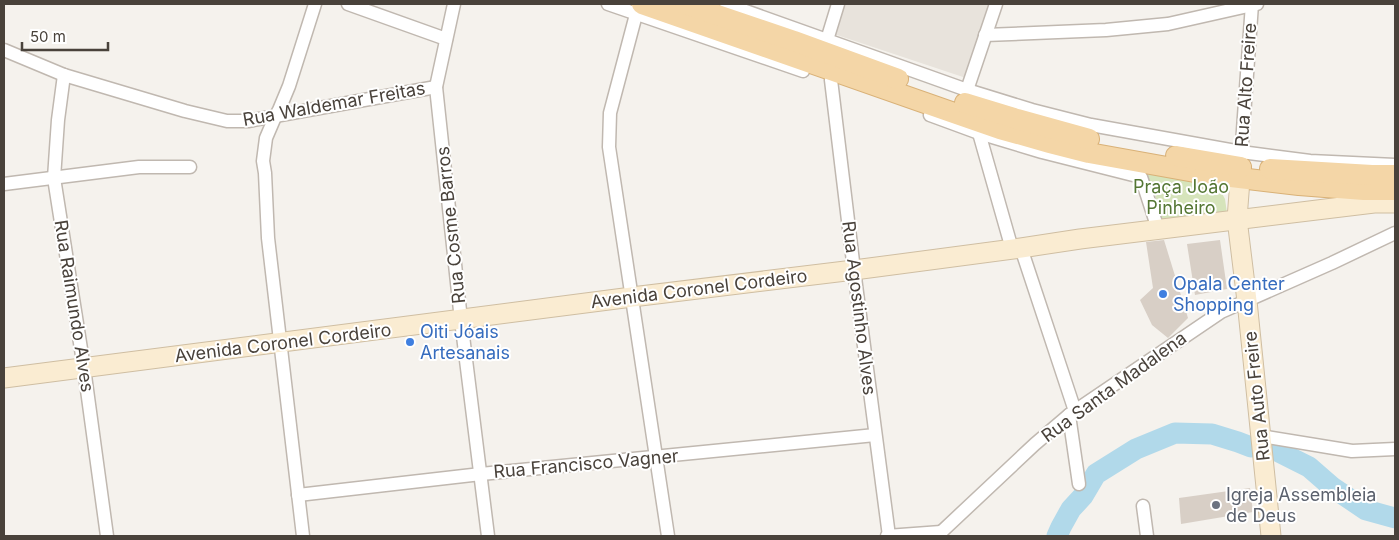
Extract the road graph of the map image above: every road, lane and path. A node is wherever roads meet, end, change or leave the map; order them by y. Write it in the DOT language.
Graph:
graph roads {
  1 [pos="316,4"];
  2 [pos="348,4"];
  3 [pos="454,4"];
  4 [pos="608,4"];
  5 [pos="685,4"];
  6 [pos="726,4"];
  7 [pos="838,4"];
  8 [pos="996,4"];
  9 [pos="1252,4"];
  10 [pos="1257,4"];
  11 [pos="639,7"];
  12 [pos="985,35"];
  13 [pos="446,39"];
  14 [pos="827,40"];
  15 [pos="792,49"];
  16 [pos="4,50"];
  17 [pos="64,75"];
  18 [pos="831,80"];
  19 [pos="436,87"];
  20 [pos="967,90"];
  21 [pos="275,117"];
  22 [pos="979,133"];
  23 [pos="1090,145"];
  24 [pos="1395,165"];
  25 [pos="1241,166"];
  26 [pos="190,167"];
  27 [pos="1395,176"];
  28 [pos="54,178"];
  29 [pos="4,184"];
  30 [pos="1395,190"];
  31 [pos="1395,203"];
  32 [pos="1237,219"];
  33 [pos="1158,229"];
  34 [pos="1395,233"];
  35 [pos="1017,249"];
  36 [pos="854,270"];
  37 [pos="632,297"];
  38 [pos="1247,301"];
  39 [pos="461,320"];
  40 [pos="280,343"];
  41 [pos="84,368"];
  42 [pos="4,378"];
  43 [pos="1072,413"];
  44 [pos="875,435"];
  45 [pos="1261,436"];
  46 [pos="1395,449"];
  47 [pos="656,458"];
  48 [pos="481,474"];
  49 [pos="1079,484"];
  50 [pos="298,496"];
  51 [pos="1143,506"];
  52 [pos="939,534"];
  53 [pos="107,536"];
  54 [pos="303,536"];
  55 [pos="488,536"];
  56 [pos="668,536"];
  57 [pos="888,536"];
  58 [pos="1147,536"];
  59 [pos="1271,536"];
  1 -- 21 [label="street"];
  2 -- 13 [label="street"];
  3 -- 13 [label="street, Rua Cosme Barros"];
  4 -- 11 [label="street"];
  5 -- 15 [label="main road"];
  6 -- 14 [label="street"];
  7 -- 14 [label="street"];
  8 -- 12 [label="street"];
  9 -- 10 [label="street"];
  9 -- 12 [label="street"];
  9 -- 25 [label="street, Rua Alto Freire"];
  11 -- 15 [label="main road"];
  11 -- 18 [label="street"];
  11 -- 37 [label="street"];
  12 -- 20 [label="street"];
  13 -- 19 [label="street, Rua Cosme Barros"];
  14 -- 20 [label="street"];
  15 -- 23 [label="main road"];
  16 -- 17 [label="street, Rua Waldemar Freitas"];
  17 -- 21 [label="street, Rua Waldemar Freitas"];
  17 -- 28 [label="street, Rua Raimundo Alves"];
  18 -- 22 [label="street"];
  18 -- 36 [label="street, Rua Agostinho Alves"];
  19 -- 21 [label="street, Rua Waldemar Freitas"];
  19 -- 39 [label="street, Rua Cosme Barros"];
  20 -- 23 [label="street"];
  21 -- 40 [label="street"];
  22 -- 23 [label="street"];
  22 -- 35 [label="street"];
  23 -- 25 [label="main road"];
  23 -- 33 [label="street"];
  24 -- 25 [label="street"];
  25 -- 27 [label="main road"];
  25 -- 30 [label="main road"];
  25 -- 32 [label="street, Rua Auto Freire"];
  26 -- 28 [label="street"];
  28 -- 29 [label="street"];
  28 -- 41 [label="street, Rua Raimundo Alves"];
  31 -- 32 [label="street, Avenida Coronel Cordeiro"];
  32 -- 33 [label="street, Avenida Coronel Cordeiro"];
  32 -- 38 [label="street, Rua Auto Freire"];
  33 -- 35 [label="street, Avenida Coronel Cordeiro"];
  34 -- 38 [label="street, Rua Santa Madalena"];
  35 -- 36 [label="street, Avenida Coronel Cordeiro"];
  35 -- 43 [label="street"];
  36 -- 37 [label="street, Avenida Coronel Cordeiro"];
  36 -- 44 [label="street, Rua Agostinho Alves"];
  37 -- 39 [label="street, Avenida Coronel Cordeiro"];
  37 -- 47 [label="street"];
  38 -- 43 [label="street, Rua Santa Madalena"];
  38 -- 45 [label="street, Rua Auto Freire"];
  39 -- 40 [label="street, Avenida Coronel Cordeiro"];
  39 -- 48 [label="street, Rua Cosme Barros"];
  40 -- 41 [label="street, Avenida Coronel Cordeiro"];
  40 -- 50 [label="street"];
  41 -- 42 [label="street, Avenida Coronel Cordeiro"];
  41 -- 53 [label="street, Rua Raimundo Alves"];
  43 -- 49 [label="street"];
  43 -- 52 [label="street, Rua Santa Madalena"];
  44 -- 47 [label="street, Rua Francisco Vagner"];
  44 -- 57 [label="street, Rua Agostinho Alves"];
  45 -- 46 [label="street"];
  45 -- 59 [label="street, Rua Auto Freire"];
  47 -- 48 [label="street, Rua Francisco Vagner"];
  47 -- 56 [label="street"];
  48 -- 50 [label="street, Rua Francisco Vagner"];
  48 -- 55 [label="street, Rua Cosme Barros"];
  50 -- 54 [label="street"];
  51 -- 58 [label="street"];
  52 -- 57 [label="street"];
}
